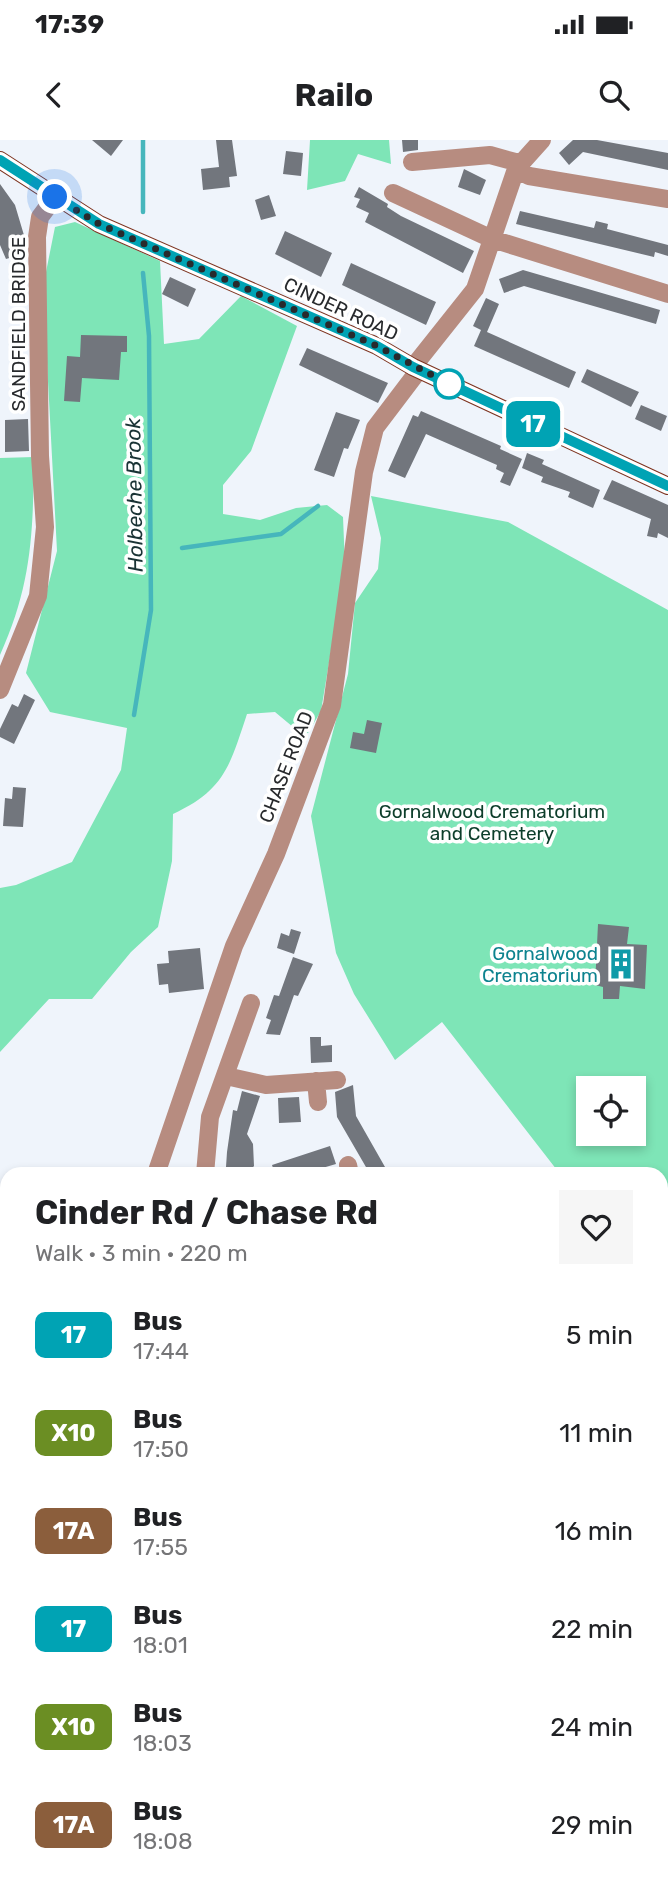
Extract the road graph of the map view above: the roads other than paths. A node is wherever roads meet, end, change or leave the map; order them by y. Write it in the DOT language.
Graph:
graph roads {
  1 [pos="542,140"];
  2 [pos="0,160"];
  3 [pos="412,162"];
  4 [pos="518,166"];
  5 [pos="393,193"];
  6 [pos="55,197"];
  7 [pos="668,199"];
  8 [pos="492,239"];
  9 [pos="668,294"];
  10 [pos="416,369"];
  11 [pos="668,486"];
  12 [pos="0,690"];
  13 [pos="251,1003"];
  14 [pos="226,1076"];
  15 [pos="337,1080"];
  16 [pos="316,1081"];
  17 [pos="318,1102"];
  18 [pos="158,1167"];
  19 [pos="206,1167"];
  1 -- 4 [label="street"];
  2 -- 6 [label="main road"];
  3 -- 4 [label="street"];
  4 -- 7 [label="street"];
  4 -- 8 [label="street, CHASE ROAD"];
  5 -- 8 [label="street"];
  6 -- 10 [label="main road, CINDER ROAD"];
  6 -- 12 [label="street, SANDFIELD BRIDGE"];
  8 -- 9 [label="street"];
  8 -- 10 [label="street, CHASE ROAD"];
  10 -- 11 [label="main road, CINDER ROAD"];
  10 -- 18 [label="street, CHASE ROAD"];
  13 -- 14 [label="street"];
  14 -- 16 [label="street"];
  14 -- 19 [label="street"];
  15 -- 16 [label="street"];
  16 -- 17 [label="street"];
}
